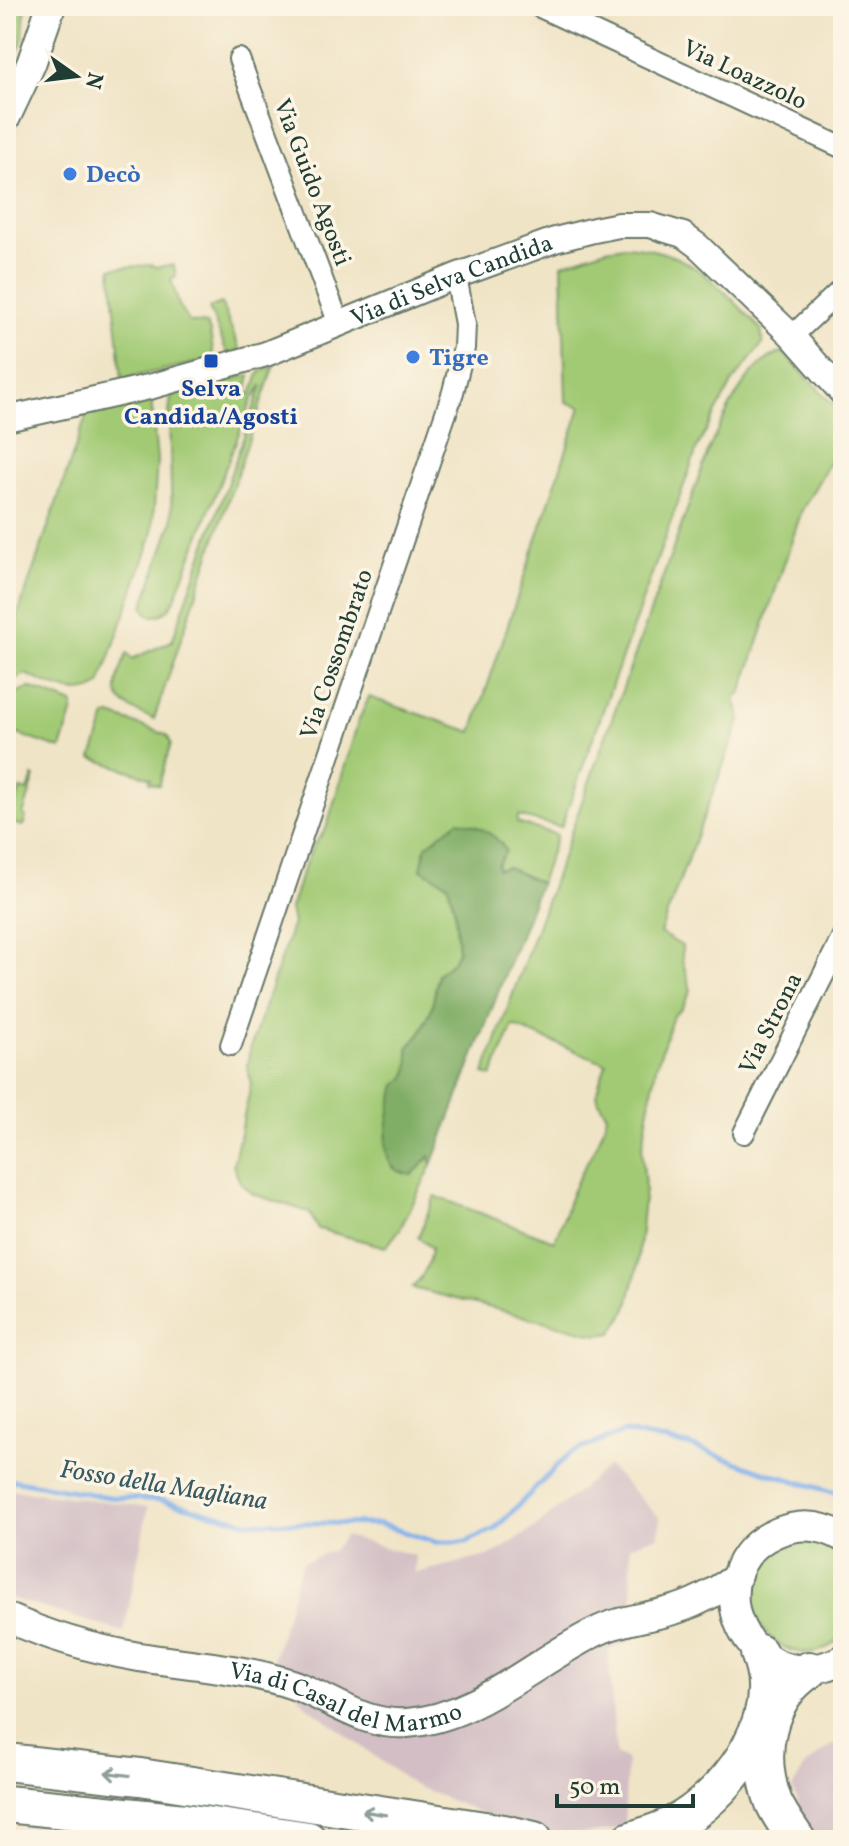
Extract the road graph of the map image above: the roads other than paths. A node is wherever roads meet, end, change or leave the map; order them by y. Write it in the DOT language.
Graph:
graph roads {
  1 [pos="51,6"];
  2 [pos="538,6"];
  3 [pos="239,59"];
  4 [pos="10,101"];
  5 [pos="843,148"];
  6 [pos="456,276"];
  7 [pos="843,288"];
  8 [pos="339,324"];
  9 [pos="792,336"];
  10 [pos="843,394"];
  11 [pos="6,419"];
  12 [pos="843,936"];
  13 [pos="231,1045"];
  14 [pos="744,1133"];
  15 [pos="843,1537"];
  16 [pos="736,1578"];
  17 [pos="668,1612"];
  18 [pos="6,1617"];
  19 [pos="737,1622"];
  20 [pos="759,1653"];
  21 [pos="843,1659"];
  22 [pos="809,1670"];
  23 [pos="6,1762"];
  24 [pos="6,1804"];
  25 [pos="308,1840"];
  26 [pos="534,1840"];
  27 [pos="631,1840"];
  28 [pos="797,1840"];
  1 -- 4 [label="main road"];
  2 -- 5 [label="street, Via Loazzolo"];
  3 -- 8 [label="street, Via Guido Agosti"];
  6 -- 8 [label="street, Via di Selva Candida"];
  6 -- 9 [label="street, Via di Selva Candida"];
  6 -- 13 [label="street, Via Cossombrato"];
  7 -- 9 [label="street"];
  8 -- 11 [label="street, Via di Selva Candida"];
  9 -- 10 [label="street, Via di Selva Candida"];
  12 -- 14 [label="street, Via Strona"];
  15 -- 16 [label="main road"];
  16 -- 17 [label="main road, Via di Casal del Marmo"];
  16 -- 19 [label="main road"];
  17 -- 18 [label="main road, Via di Casal del Marmo"];
  17 -- 19 [label="main road, Via di Casal del Marmo"];
  19 -- 20 [label="main road"];
  20 -- 22 [label="main road"];
  20 -- 27 [label="highway"];
  21 -- 22 [label="main road"];
  22 -- 28 [label="highway"];
  26 -- 23 [label="highway, one-way"];
  24 -- 25 [label="highway"];
}
